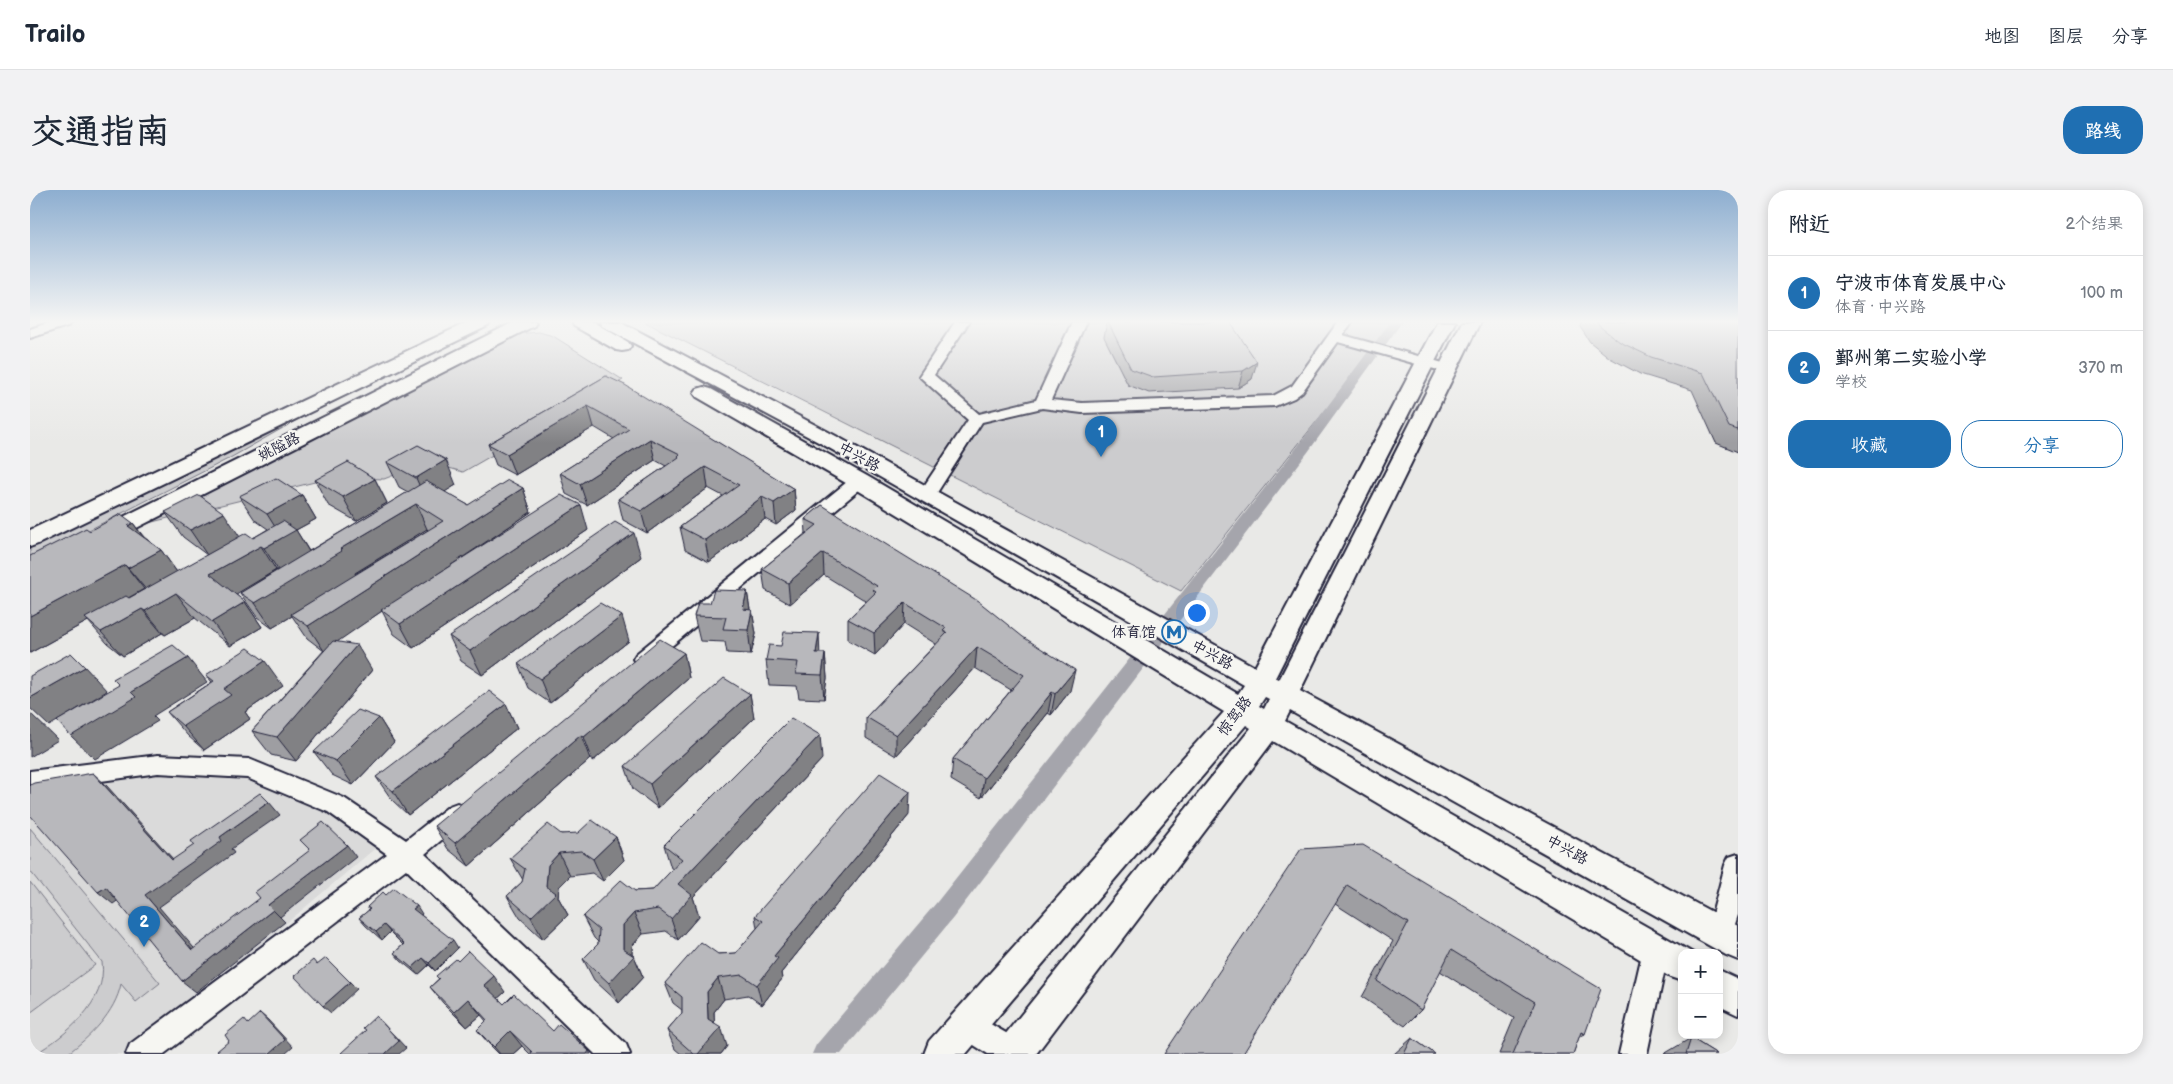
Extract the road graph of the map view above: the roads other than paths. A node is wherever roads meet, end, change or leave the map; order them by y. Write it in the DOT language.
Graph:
graph roads {
  1 [pos="398,362"];
  2 [pos="448,362"];
  3 [pos="651,362"];
  4 [pos="683,362"];
  5 [pos="935,362"];
  6 [pos="1061,362"];
  7 [pos="1316,362"];
  8 [pos="1425,362"];
  9 [pos="1427,362"];
  10 [pos="1449,362"];
  11 [pos="1438,366"];
  12 [pos="1042,403"];
  13 [pos="976,419"];
  14 [pos="860,481"];
  15 [pos="927,496"];
  16 [pos="30,539"];
  17 [pos="83,546"];
  18 [pos="629,671"];
  19 [pos="1272,688"];
  20 [pos="1243,710"];
  21 [pos="1269,726"];
  22 [pos="30,782"];
  23 [pos="476,797"];
  24 [pos="406,854"];
  25 [pos="1738,865"];
  26 [pos="1729,939"];
  27 [pos="1656,950"];
  28 [pos="1678,963"];
  29 [pos="1723,989"];
  30 [pos="1738,998"];
  31 [pos="968,1025"];
  32 [pos="140,1054"];
  33 [pos="616,1054"];
  34 [pos="942,1054"];
  35 [pos="1014,1054"];
  36 [pos="1633,1054"];
  1 -- 16 [label="main road, 姚隘路"];
  2 -- 17 [label="main road, 姚隘路"];
  3 -- 14 [label="main road, 中兴路"];
  4 -- 15 [label="main road, 中兴路"];
  5 -- 13 [label="street"];
  6 -- 12 [label="street"];
  7 -- 12 [label="street"];
  8 -- 11 [label="street"];
  9 -- 19 [label="main road, 惊驾路"];
  10 -- 19 [label="main road, 惊驾路"];
  12 -- 13 [label="street"];
  13 -- 15 [label="street"];
  14 -- 18 [label="street"];
  14 -- 20 [label="main road, 中兴路"];
  15 -- 19 [label="main road, 中兴路"];
  19 -- 20 [label="main road, 惊驾路"];
  19 -- 21 [label="main road, 惊驾路"];
  19 -- 26 [label="main road, 中兴路"];
  20 -- 21 [label="main road, 中兴路"];
  20 -- 31 [label="main road, 惊驾路"];
  21 -- 27 [label="main road, 中兴路"];
  21 -- 35 [label="main road, 惊驾路"];
  22 -- 24 [label="street"];
  23 -- 24 [label="street"];
  24 -- 32 [label="street"];
  24 -- 33 [label="street"];
  25 -- 26 [label="street"];
  27 -- 28 [label="main road, 中兴路"];
  27 -- 36 [label="street"];
  29 -- 30 [label="main road"];
  31 -- 34 [label="main road, 惊驾路"];
  31 -- 35 [label="street"];
}
